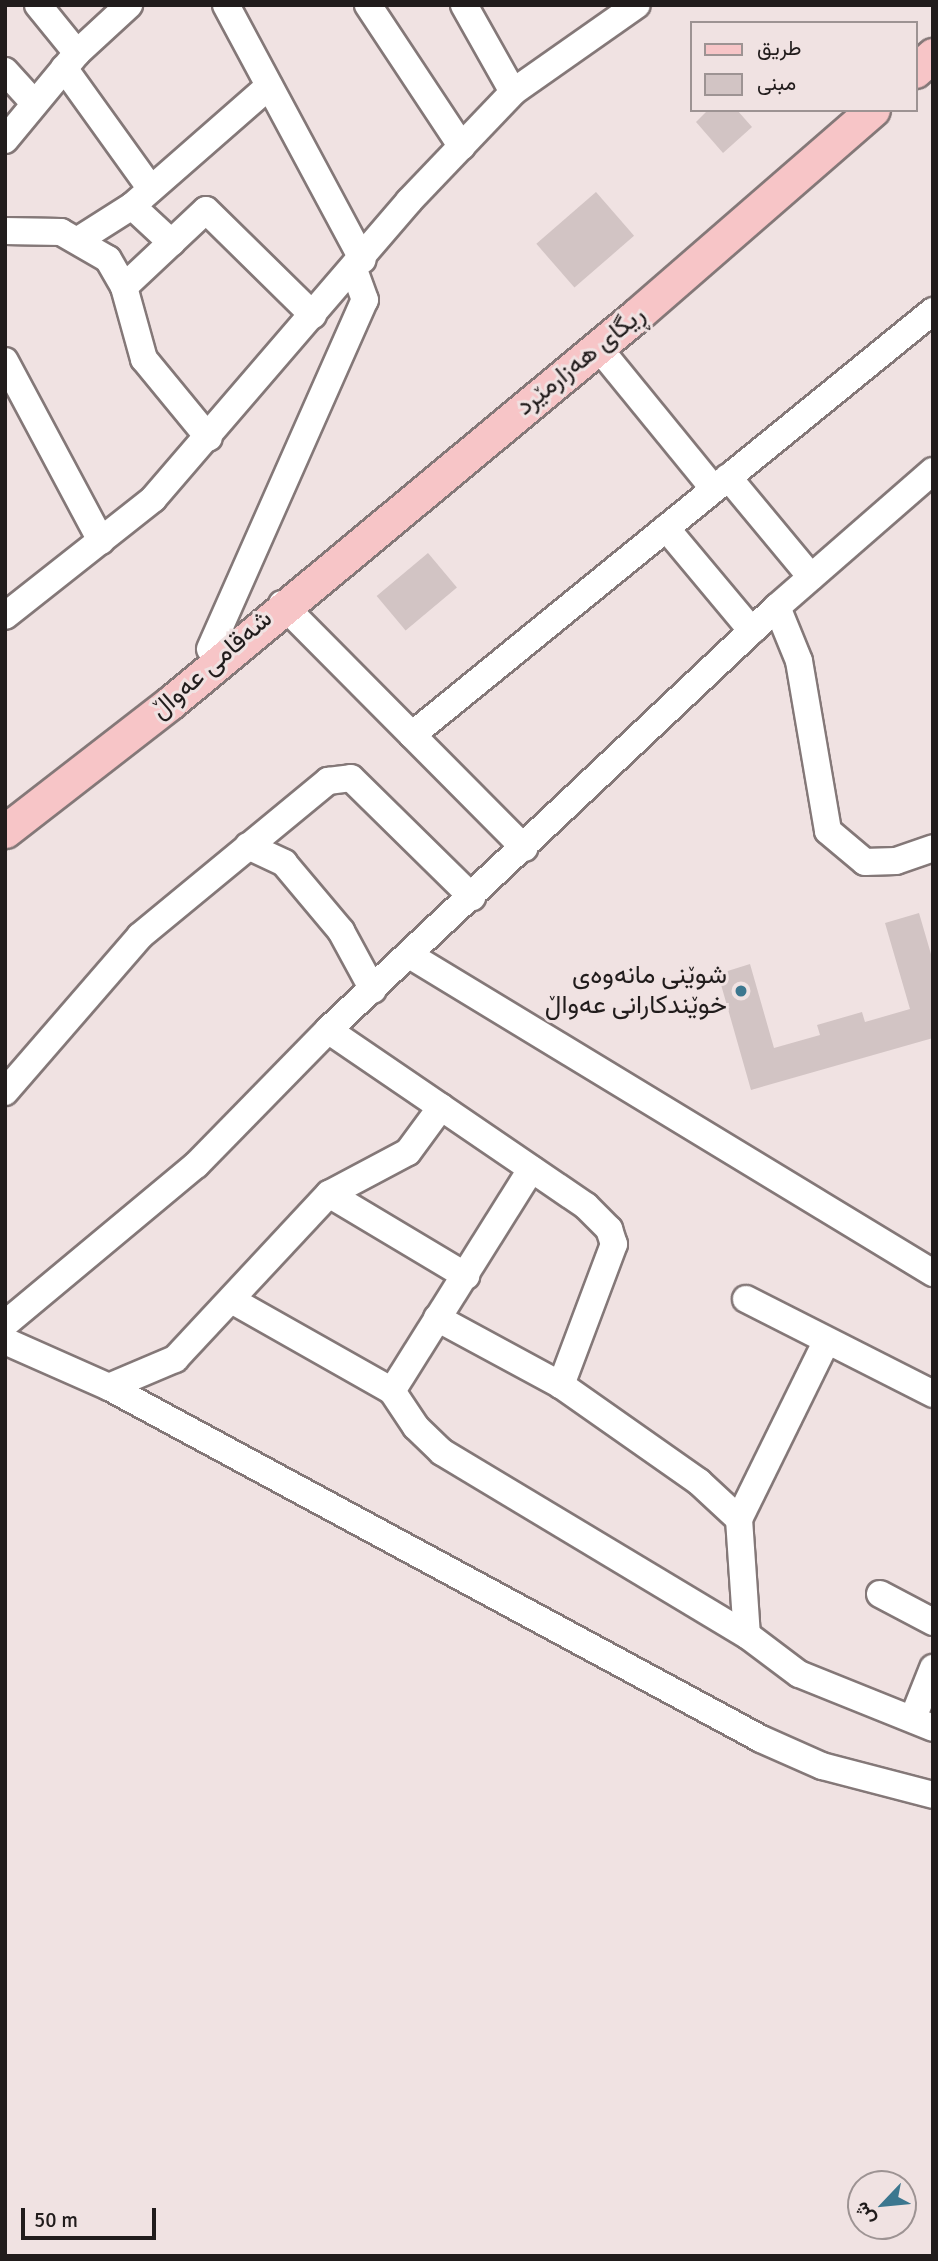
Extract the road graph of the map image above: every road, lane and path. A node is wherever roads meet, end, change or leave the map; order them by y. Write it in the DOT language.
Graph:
graph roads {
  1 [pos="38,5"];
  2 [pos="129,5"];
  3 [pos="226,5"];
  4 [pos="368,5"];
  5 [pos="464,5"];
  6 [pos="637,5"];
  7 [pos="933,55"];
  8 [pos="71,61"];
  9 [pos="917,69"];
  10 [pos="5,71"];
  11 [pos="269,86"];
  12 [pos="513,92"];
  13 [pos="34,103"];
  14 [pos="871,112"];
  15 [pos="5,140"];
  16 [pos="462,147"];
  17 [pos="142,198"];
  18 [pos="5,231"];
  19 [pos="80,239"];
  20 [pos="172,243"];
  21 [pos="359,264"];
  22 [pos="124,287"];
  23 [pos="933,310"];
  24 [pos="313,315"];
  25 [pos="598,347"];
  26 [pos="5,361"];
  27 [pos="209,438"];
  28 [pos="933,471"];
  29 [pos="721,483"];
  30 [pos="666,528"];
  31 [pos="101,541"];
  32 [pos="811,577"];
  33 [pos="282,604"];
  34 [pos="777,607"];
  35 [pos="5,615"];
  36 [pos="752,631"];
  37 [pos="210,649"];
  38 [pos="412,734"];
  39 [pos="5,802"];
  40 [pos="5,831"];
  41 [pos="248,846"];
  42 [pos="524,848"];
  43 [pos="933,848"];
  44 [pos="472,897"];
  45 [pos="411,956"];
  46 [pos="373,990"];
  47 [pos="328,1030"];
  48 [pos="5,1092"];
  49 [pos="441,1107"];
  50 [pos="531,1168"];
  51 [pos="330,1194"];
  52 [pos="933,1273"];
  53 [pos="466,1276"];
  54 [pos="746,1299"];
  55 [pos="235,1301"];
  56 [pos="437,1318"];
  57 [pos="5,1324"];
  58 [pos="5,1341"];
  59 [pos="826,1342"];
  60 [pos="561,1385"];
  61 [pos="108,1387"];
  62 [pos="392,1391"];
  63 [pos="933,1394"];
  64 [pos="739,1519"];
  65 [pos="880,1594"];
  66 [pos="933,1622"];
  67 [pos="747,1635"];
  68 [pos="933,1668"];
  69 [pos="923,1723"];
  70 [pos="933,1795"];
  1 -- 8 [label="street"];
  2 -- 8 [label="street"];
  3 -- 11 [label="street"];
  4 -- 16 [label="street"];
  5 -- 12 [label="street"];
  6 -- 12 [label="street"];
  7 -- 9 [label="main road"];
  8 -- 13 [label="street"];
  8 -- 17 [label="street"];
  10 -- 13 [label="street"];
  11 -- 17 [label="street"];
  11 -- 21 [label="street"];
  12 -- 16 [label="street"];
  13 -- 15 [label="street"];
  14 -- 25 [label="main road, ڕیگای هەزارمێرد"];
  16 -- 21 [label="street"];
  17 -- 19 [label="street"];
  17 -- 20 [label="street"];
  18 -- 19 [label="street"];
  19 -- 22 [label="street"];
  20 -- 22 [label="street"];
  20 -- 24 [label="street"];
  21 -- 24 [label="street"];
  21 -- 37 [label="street"];
  22 -- 27 [label="street"];
  23 -- 29 [label="street"];
  24 -- 27 [label="street"];
  25 -- 29 [label="street"];
  25 -- 33 [label="main road, ڕیگای هەزارمێرد"];
  26 -- 31 [label="street"];
  27 -- 31 [label="street"];
  28 -- 32 [label="street"];
  29 -- 30 [label="street"];
  29 -- 32 [label="street"];
  30 -- 36 [label="street"];
  30 -- 38 [label="street"];
  31 -- 35 [label="street"];
  32 -- 34 [label="street"];
  33 -- 37 [label="main road, شەقامی عەواڵ"];
  33 -- 38 [label="street"];
  33 -- 40 [label="main road, شەقامی عەواڵ"];
  34 -- 36 [label="street"];
  34 -- 43 [label="street"];
  36 -- 42 [label="street"];
  37 -- 39 [label="main road, شەقامی عەواڵ"];
  38 -- 42 [label="street"];
  41 -- 44 [label="street"];
  41 -- 46 [label="street"];
  41 -- 48 [label="street"];
  42 -- 44 [label="street"];
  44 -- 45 [label="street"];
  45 -- 46 [label="street"];
  45 -- 52 [label="street"];
  46 -- 47 [label="street"];
  47 -- 49 [label="street"];
  47 -- 57 [label="street"];
  49 -- 50 [label="street"];
  49 -- 51 [label="street"];
  50 -- 53 [label="street"];
  50 -- 60 [label="street"];
  51 -- 53 [label="street"];
  51 -- 55 [label="street"];
  53 -- 56 [label="street"];
  54 -- 59 [label="street"];
  55 -- 61 [label="street"];
  55 -- 62 [label="street"];
  56 -- 60 [label="street"];
  56 -- 62 [label="street"];
  58 -- 61 [label="street"];
  59 -- 63 [label="street"];
  59 -- 64 [label="street"];
  60 -- 64 [label="street"];
  61 -- 70 [label="street"];
  62 -- 67 [label="street"];
  64 -- 67 [label="street"];
  65 -- 66 [label="street"];
  67 -- 69 [label="street"];
  68 -- 69 [label="street"];
}
